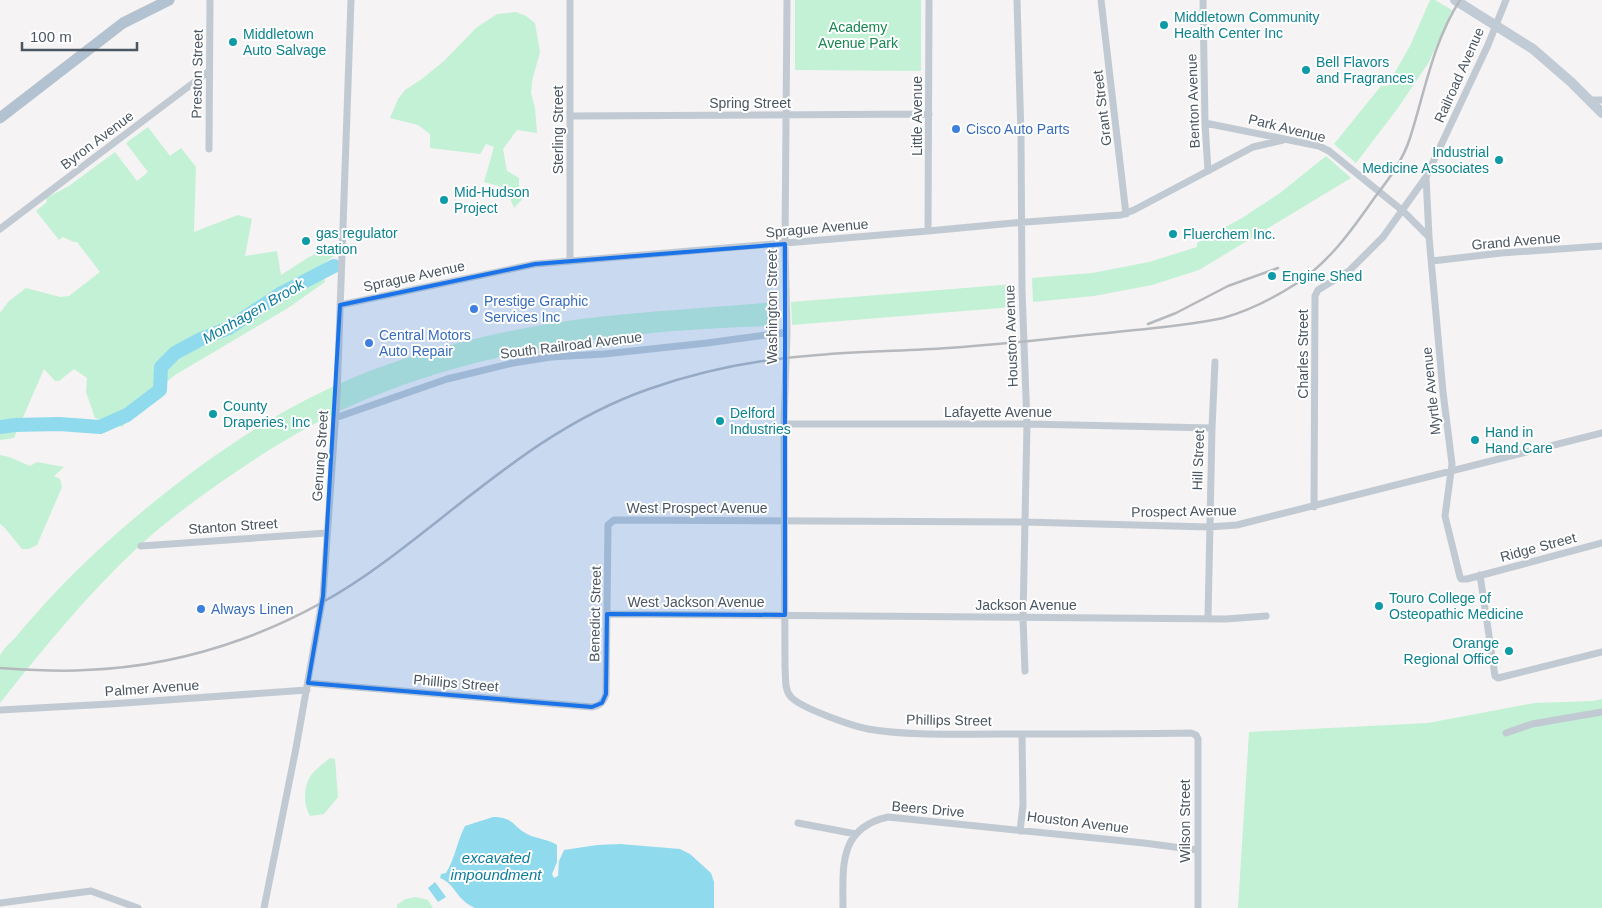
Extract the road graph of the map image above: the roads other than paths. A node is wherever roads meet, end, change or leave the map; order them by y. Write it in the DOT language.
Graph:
graph roads {
  1 [pos="168,0"];
  2 [pos="210,0"];
  3 [pos="352,0"];
  4 [pos="570,0"];
  5 [pos="787,0"];
  6 [pos="929,0"];
  7 [pos="1017,0"];
  8 [pos="1101,0"];
  9 [pos="1203,0"];
  10 [pos="1455,0"];
  11 [pos="1506,0"];
  12 [pos="1495,25"];
  13 [pos="209,71"];
  14 [pos="1590,100"];
  15 [pos="1602,100"];
  16 [pos="1602,113"];
  17 [pos="929,114"];
  18 [pos="786,115"];
  19 [pos="571,116"];
  20 [pos="0,118"];
  21 [pos="1205,123"];
  22 [pos="1283,140"];
  23 [pos="208,149"];
  24 [pos="1208,171"];
  25 [pos="1426,178"];
  26 [pos="1403,211"];
  27 [pos="1126,214"];
  28 [pos="1022,223"];
  29 [pos="0,229"];
  30 [pos="928,232"];
  31 [pos="1429,237"];
  32 [pos="785,244"];
  33 [pos="1602,246"];
  34 [pos="570,260"];
  35 [pos="1432,261"];
  36 [pos="340,305"];
  37 [pos="788,332"];
  38 [pos="1216,362"];
  39 [pos="335,418"];
  40 [pos="784,424"];
  41 [pos="1027,424"];
  42 [pos="1212,428"];
  43 [pos="1602,433"];
  44 [pos="1451,472"];
  45 [pos="1314,507"];
  46 [pos="785,521"];
  47 [pos="1024,522"];
  48 [pos="609,523"];
  49 [pos="1209,526"];
  50 [pos="327,533"];
  51 [pos="1602,543"];
  52 [pos="141,546"];
  53 [pos="1480,575"];
  54 [pos="607,614"];
  55 [pos="785,615"];
  56 [pos="1266,616"];
  57 [pos="1023,618"];
  58 [pos="1208,618"];
  59 [pos="1602,652"];
  60 [pos="1025,671"];
  61 [pos="308,687"];
  62 [pos="602,703"];
  63 [pos="0,710"];
  64 [pos="1602,712"];
  65 [pos="1506,733"];
  66 [pos="1022,734"];
  67 [pos="1196,735"];
  68 [pos="798,823"];
  69 [pos="1020,831"];
  70 [pos="856,834"];
  71 [pos="1198,850"];
  72 [pos="0,902"];
  73 [pos="138,908"];
  74 [pos="264,908"];
  75 [pos="843,908"];
  76 [pos="1198,908"];
  1 -- 20 [label="main road"];
  2 -- 13 [label="street, Preston Street"];
  3 -- 36 [label="street, Genung Street"];
  4 -- 19 [label="street, Sterling Street"];
  5 -- 18 [label="street, Washington Street"];
  6 -- 17 [label="street, Little Avenue"];
  7 -- 28 [label="street, Houston Avenue"];
  8 -- 27 [label="street, Grant Street"];
  9 -- 21 [label="street, Benton Avenue"];
  10 -- 12 [label="main road"];
  11 -- 12 [label="street, Railroad Avenue"];
  12 -- 14 [label="main road"];
  12 -- 25 [label="street, Railroad Avenue"];
  13 -- 23 [label="street, Preston Street"];
  13 -- 29 [label="street, Byron Avenue"];
  14 -- 15 [label="street"];
  14 -- 16 [label="main road"];
  17 -- 18 [label="street, Spring Street"];
  17 -- 30 [label="street, Little Avenue"];
  18 -- 19 [label="street, Spring Street"];
  18 -- 32 [label="street, Washington Street"];
  19 -- 34 [label="street, Sterling Street"];
  21 -- 22 [label="street, Park Avenue"];
  21 -- 24 [label="street, Benton Avenue"];
  22 -- 24 [label="street, Sprague Avenue"];
  22 -- 26 [label="street, Park Avenue"];
  24 -- 27 [label="street, Sprague Avenue"];
  25 -- 26 [label="street, Railroad Avenue"];
  25 -- 31 [label="street, Myrtle Avenue"];
  26 -- 31 [label="street"];
  26 -- 45 [label="street, Charles Street"];
  27 -- 28 [label="street, Sprague Avenue"];
  28 -- 30 [label="street, Sprague Avenue"];
  28 -- 41 [label="street, Houston Avenue"];
  30 -- 32 [label="street, Sprague Avenue"];
  31 -- 35 [label="street, Myrtle Avenue"];
  32 -- 34 [label="street, Sprague Avenue"];
  32 -- 37 [label="street, Washington Street"];
  33 -- 35 [label="street, Grand Avenue"];
  34 -- 36 [label="street, Sprague Avenue"];
  35 -- 44 [label="street, Myrtle Avenue"];
  36 -- 39 [label="street, Genung Street"];
  37 -- 39 [label="street, South Railroad Avenue"];
  37 -- 40 [label="street, Washington Street"];
  38 -- 42 [label="street, Hill Street"];
  39 -- 50 [label="street, Genung Street"];
  40 -- 41 [label="street, Lafayette Avenue"];
  40 -- 46 [label="street, Washington Street"];
  41 -- 42 [label="street, Lafayette Avenue"];
  41 -- 47 [label="street, Houston Avenue"];
  42 -- 49 [label="street, Hill Street"];
  43 -- 44 [label="street, Prospect Avenue"];
  44 -- 45 [label="street, Prospect Avenue"];
  44 -- 53 [label="street, Myrtle Avenue"];
  45 -- 49 [label="street, Prospect Avenue"];
  46 -- 47 [label="street, Prospect Avenue"];
  46 -- 48 [label="street, West Prospect Avenue"];
  46 -- 55 [label="street, Washington Street"];
  47 -- 49 [label="street, Prospect Avenue"];
  47 -- 57 [label="street, Houston Avenue"];
  48 -- 54 [label="street, Benedict Street"];
  49 -- 58 [label="street, Hill Street"];
  50 -- 52 [label="street, Stanton Street"];
  50 -- 61 [label="street, Genung Street"];
  51 -- 53 [label="street, Ridge Street"];
  53 -- 59 [label="street"];
  54 -- 55 [label="street, West Jackson Avenue"];
  54 -- 62 [label="street, Benedict Street"];
  55 -- 57 [label="street, Jackson Avenue"];
  55 -- 66 [label="street, Phillips Street"];
  56 -- 58 [label="street, Jackson Avenue"];
  57 -- 58 [label="street, Jackson Avenue"];
  57 -- 60 [label="street, Houston Avenue"];
  61 -- 62 [label="street, Phillips Street"];
  61 -- 63 [label="street, Palmer Avenue"];
  61 -- 74 [label="street, Genung Street"];
  64 -- 65 [label="street"];
  66 -- 67 [label="street, Phillips Street"];
  66 -- 69 [label="street, Houston Avenue"];
  67 -- 71 [label="street, Wilson Street"];
  68 -- 70 [label="street"];
  69 -- 70 [label="street, Beers Drive"];
  69 -- 71 [label="street, Houston Avenue"];
  70 -- 75 [label="street, Beers Drive"];
  71 -- 76 [label="street, Wilson Street"];
  72 -- 73 [label="street"];
}
